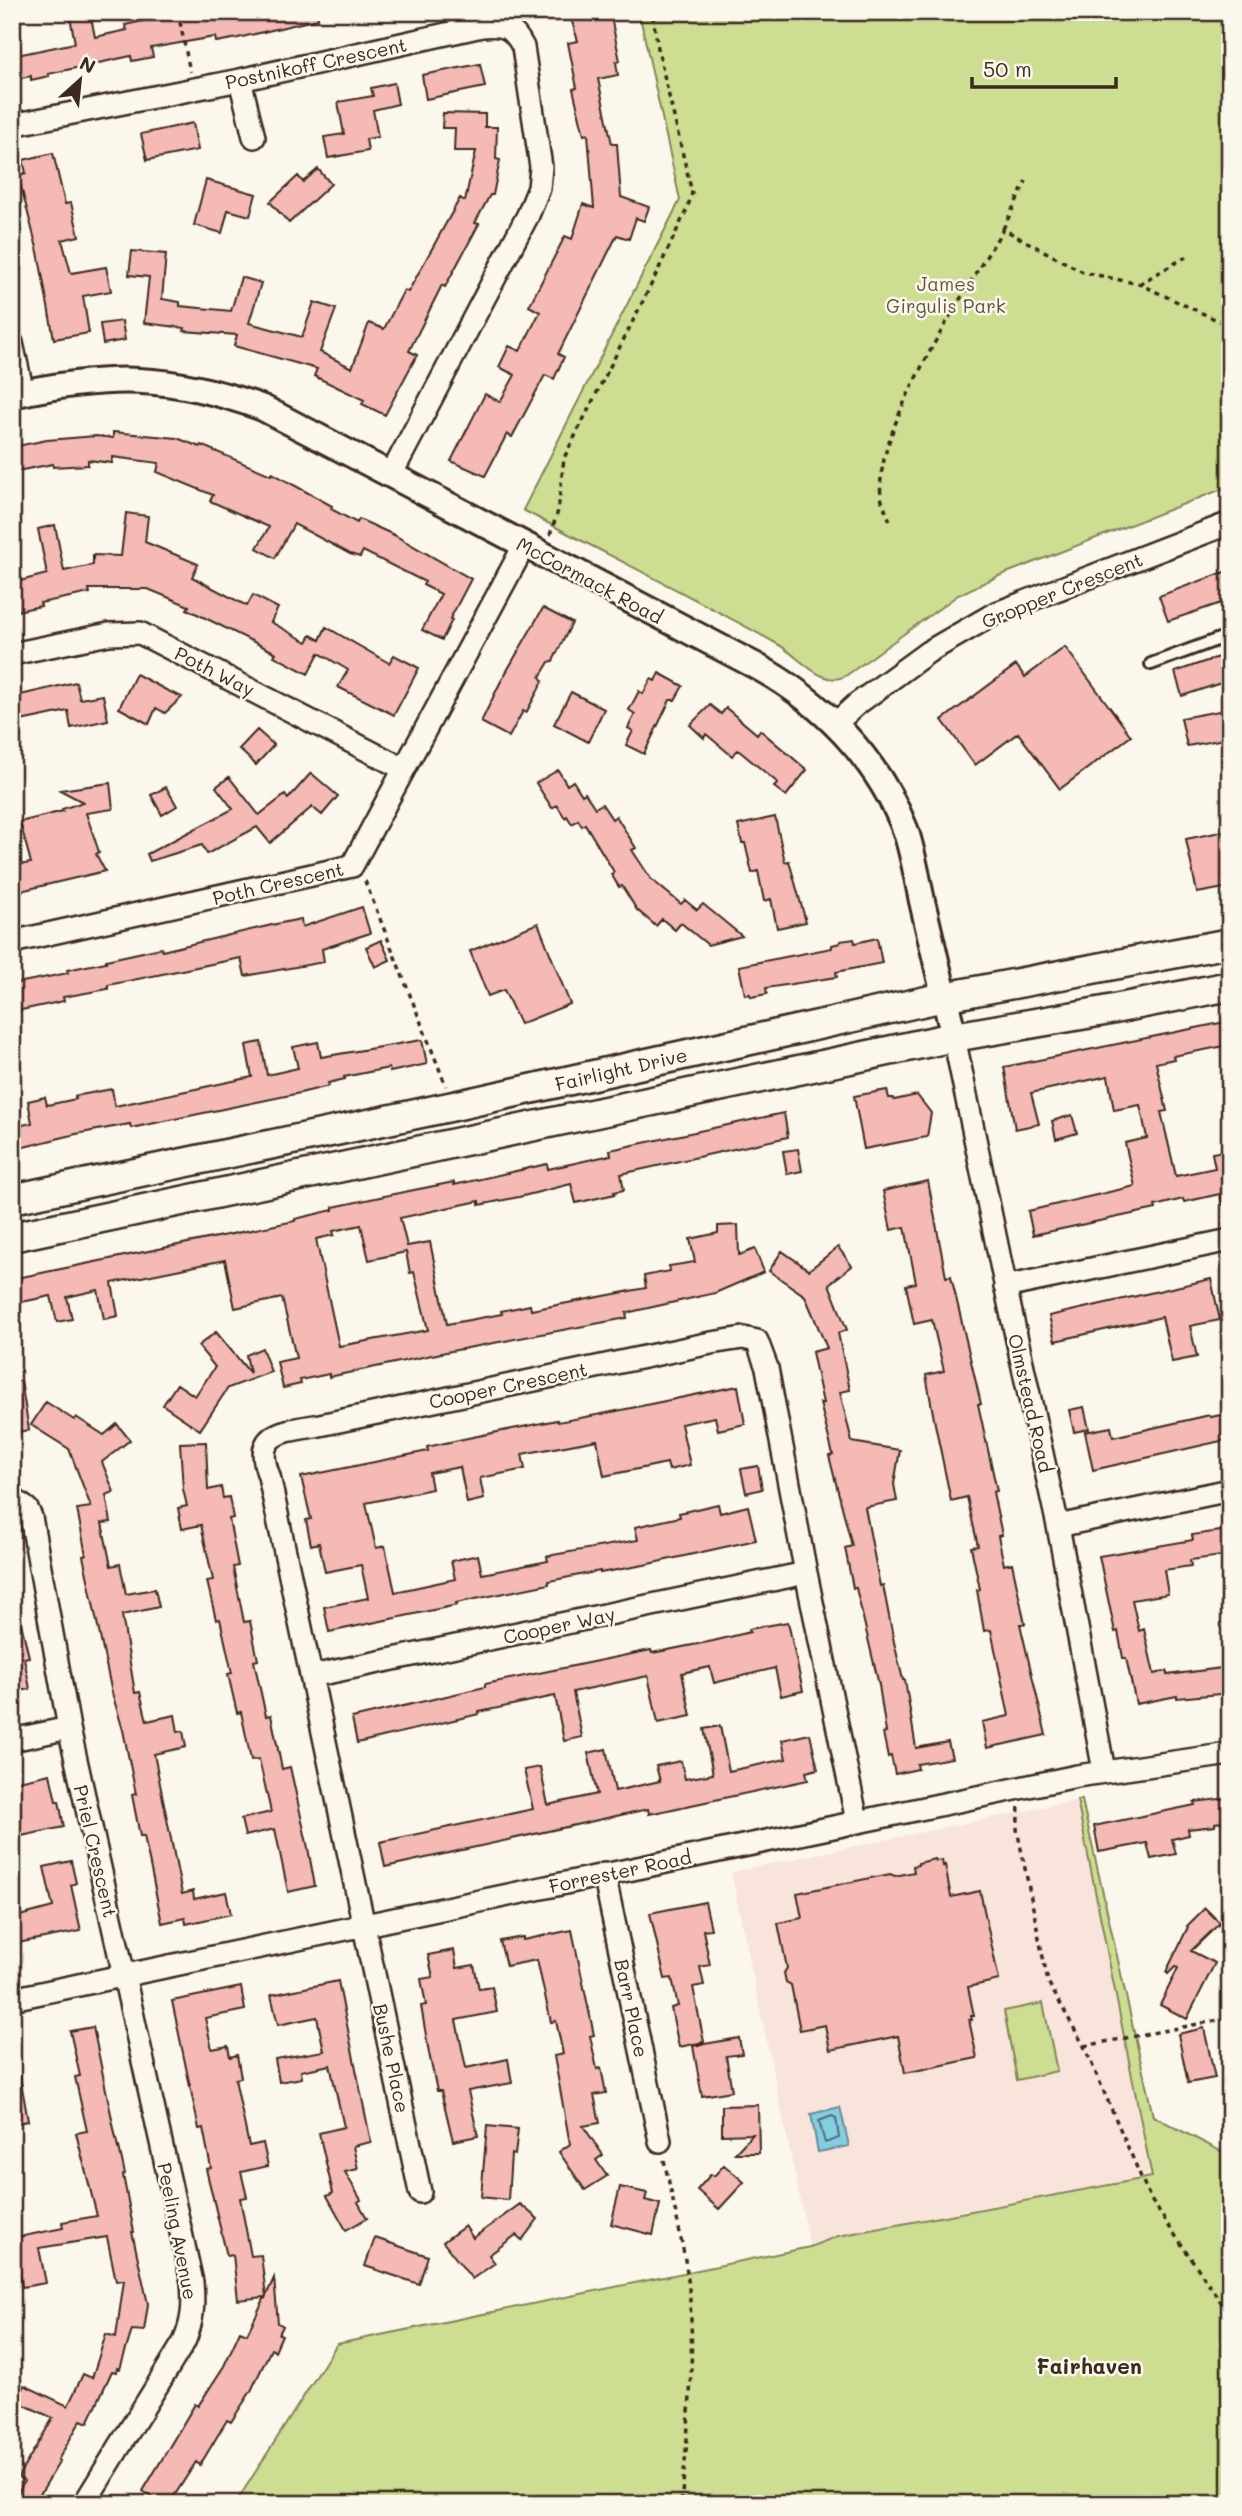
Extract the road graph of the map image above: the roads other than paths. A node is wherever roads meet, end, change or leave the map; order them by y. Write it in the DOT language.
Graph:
graph roads {
  1 [pos="240,80"];
  2 [pos="12,125"];
  3 [pos="254,136"];
  4 [pos="12,343"];
  5 [pos="18,394"];
  6 [pos="391,475"];
  7 [pos="1230,523"];
  8 [pos="533,550"];
  9 [pos="1230,635"];
  10 [pos="12,654"];
  11 [pos="1151,664"];
  12 [pos="835,724"];
  13 [pos="404,769"];
  14 [pos="12,942"];
  15 [pos="1230,943"];
  16 [pos="1230,986"];
  17 [pos="944,997"];
  18 [pos="954,1037"];
  19 [pos="12,1199"];
  20 [pos="12,1237"];
  21 [pos="1230,1240"];
  22 [pos="1005,1287"];
  23 [pos="1230,1490"];
  24 [pos="12,1498"];
  25 [pos="1058,1526"];
  26 [pos="806,1573"];
  27 [pos="312,1676"];
  28 [pos="69,1728"];
  29 [pos="12,1740"];
  30 [pos="1230,1754"];
  31 [pos="1104,1771"];
  32 [pos="857,1821"];
  33 [pos="604,1874"];
  34 [pos="364,1925"];
  35 [pos="124,1974"];
  36 [pos="12,1998"];
  37 [pos="660,2141"];
  38 [pos="420,2192"];
  39 [pos="84,2504"];
  1 -- 2 [label="street, Postnikoff Crescent"];
  1 -- 3 [label="street"];
  1 -- 6 [label="street, Postnikoff Crescent"];
  4 -- 5 [label="street"];
  5 -- 6 [label="street, McCormack Road"];
  6 -- 8 [label="street, McCormack Road"];
  7 -- 12 [label="street, Gropper Crescent"];
  8 -- 12 [label="street, McCormack Road"];
  8 -- 13 [label="street, Poth Crescent"];
  9 -- 11 [label="lane"];
  10 -- 13 [label="street, Poth Way"];
  12 -- 17 [label="street, McCormack Road"];
  13 -- 14 [label="street, Poth Crescent"];
  15 -- 17 [label="main road, Fairlight Drive"];
  16 -- 18 [label="main road, Fairlight Drive"];
  17 -- 18 [label="street, McCormack Road"];
  17 -- 19 [label="main road, Fairlight Drive"];
  18 -- 20 [label="main road, Fairlight Drive"];
  18 -- 22 [label="street, Olmstead Road"];
  21 -- 22 [label="street"];
  22 -- 25 [label="street, Olmstead Road"];
  23 -- 25 [label="street"];
  24 -- 28 [label="street, Priel Crescent"];
  25 -- 31 [label="street, Olmstead Road"];
  26 -- 27 [label="street, Cooper Way"];
  26 -- 27 [label="street, Cooper Crescent"];
  26 -- 32 [label="street, Cooper Crescent"];
  27 -- 34 [label="street, Cooper Crescent"];
  28 -- 29 [label="street"];
  28 -- 35 [label="street, Priel Crescent"];
  30 -- 31 [label="street, Forrester Road"];
  31 -- 32 [label="street, Forrester Road"];
  32 -- 33 [label="street, Forrester Road"];
  33 -- 34 [label="street, Forrester Road"];
  33 -- 37 [label="street, Barr Place"];
  34 -- 35 [label="street, Forrester Road"];
  34 -- 38 [label="street, Bushe Place"];
  35 -- 36 [label="street, Forrester Road"];
  35 -- 39 [label="street, Peeling Avenue"];
}
